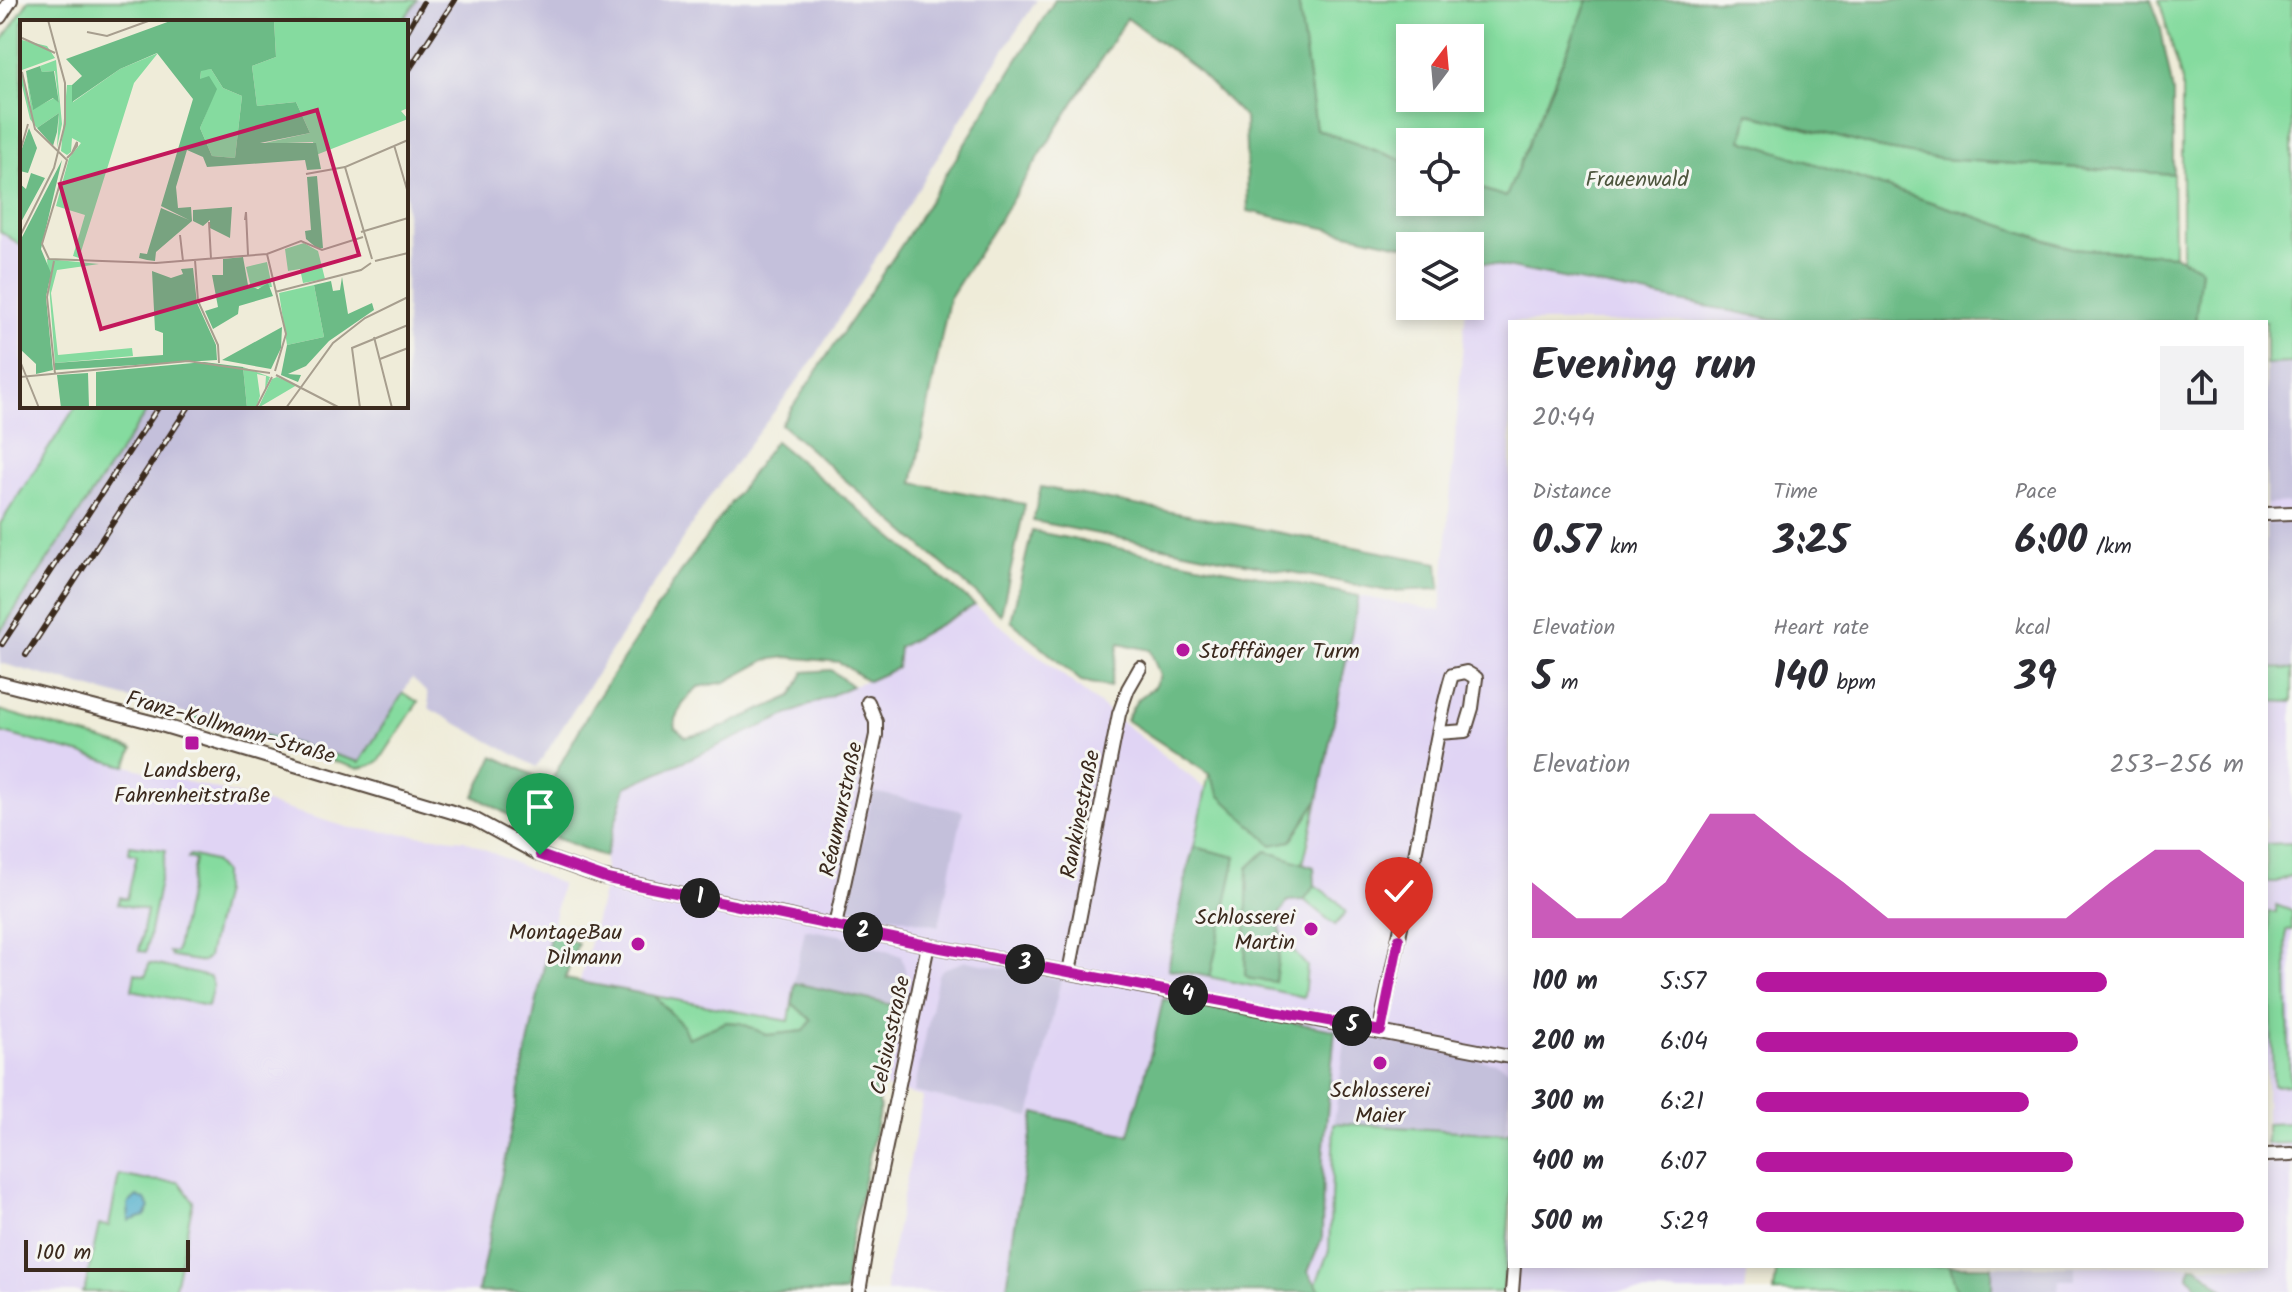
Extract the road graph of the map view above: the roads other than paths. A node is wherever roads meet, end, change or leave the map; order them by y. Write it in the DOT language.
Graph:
graph roads {
  1 [pos="11,0"];
  2 [pos="0,17"];
  3 [pos="2292,513"];
  4 [pos="2268,514"];
  5 [pos="1140,668"];
  6 [pos="0,683"];
  7 [pos="868,702"];
  8 [pos="1438,733"];
  9 [pos="835,926"];
  10 [pos="928,945"];
  11 [pos="1069,972"];
  12 [pos="1381,1031"];
  13 [pos="1508,1057"];
  14 [pos="2292,1154"];
  15 [pos="2268,1155"];
  16 [pos="1514,1268"];
  17 [pos="859,1292"];
  18 [pos="1512,1292"];
  1 -- 2 [label="street"];
  3 -- 4 [label="street"];
  5 -- 11 [label="street, Rankinestraße"];
  6 -- 9 [label="street, Franz-Kollmann-Straße"];
  7 -- 9 [label="street, Réaumurstraße"];
  8 -- 8 [label="street"];
  8 -- 12 [label="street"];
  9 -- 10 [label="street, Franz-Kollmann-Straße"];
  10 -- 11 [label="street"];
  10 -- 17 [label="street, Celsiusstraße"];
  11 -- 12 [label="street"];
  12 -- 13 [label="street"];
  14 -- 15 [label="street"];
  16 -- 18 [label="street"];
}
